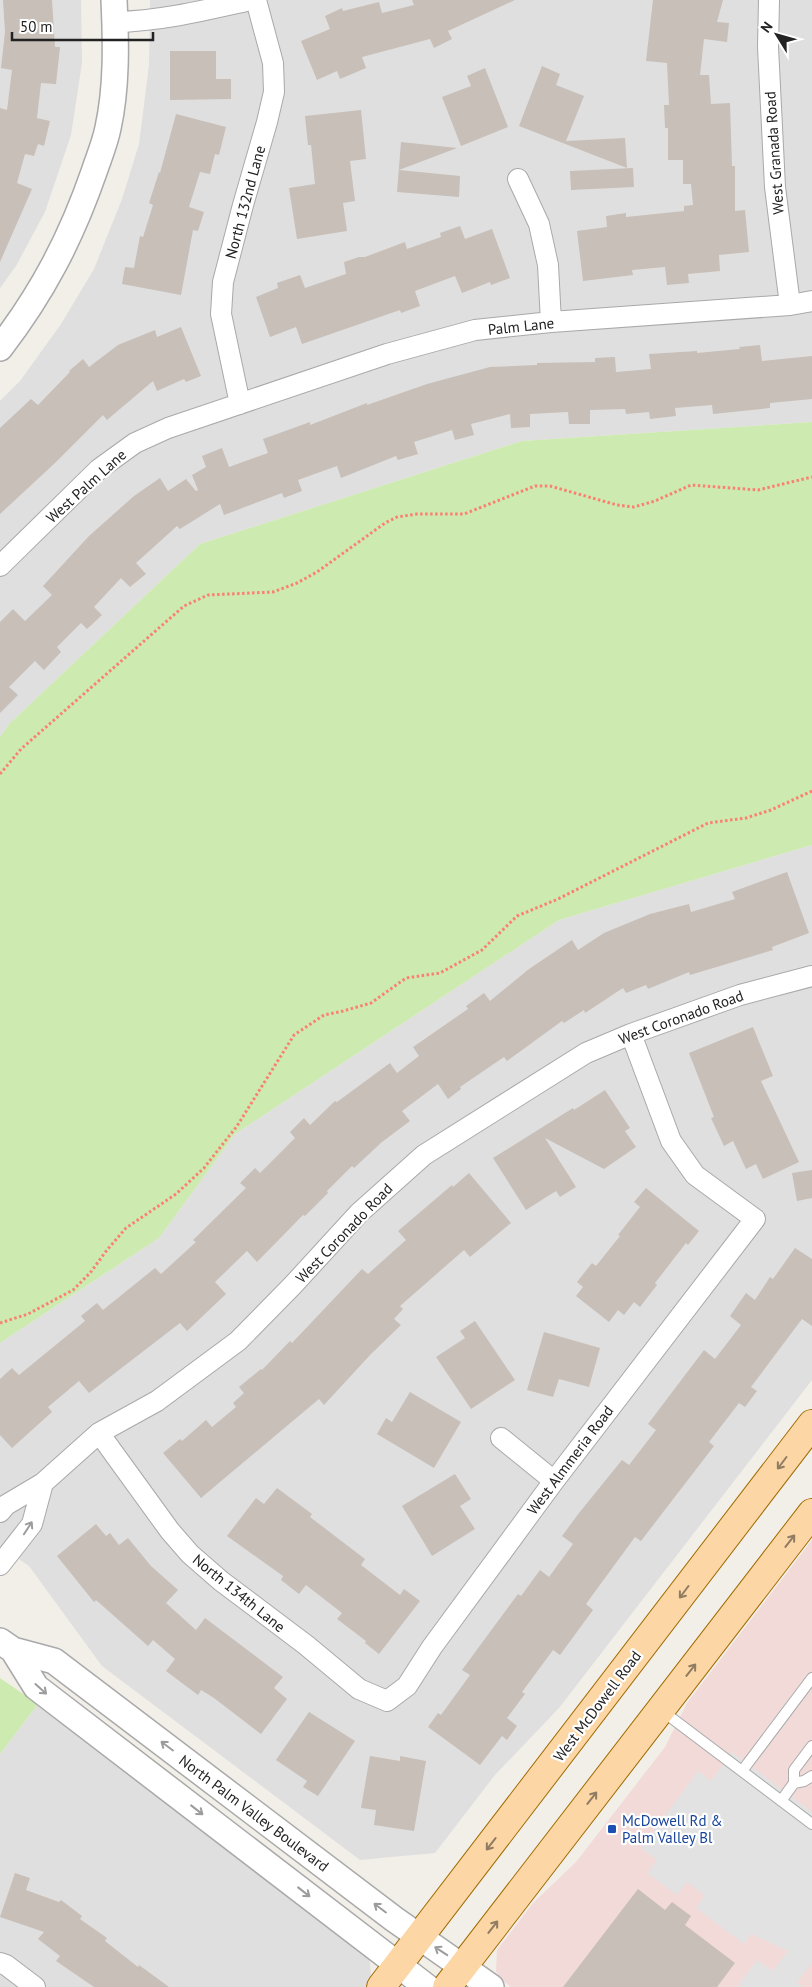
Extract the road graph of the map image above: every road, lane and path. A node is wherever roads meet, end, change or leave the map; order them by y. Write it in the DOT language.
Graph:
graph roads {
  1 [pos="251,0"];
  2 [pos="256,0"];
  3 [pos="770,0"];
  4 [pos="115,11"];
  5 [pos="518,179"];
  6 [pos="812,301"];
  7 [pos="790,306"];
  8 [pos="551,322"];
  9 [pos="0,348"];
  10 [pos="240,404"];
  11 [pos="812,477"];
  12 [pos="0,566"];
  13 [pos="0,774"];
  14 [pos="812,791"];
  15 [pos="812,976"];
  16 [pos="631,1034"];
  17 [pos="0,1323"];
  18 [pos="812,1424"];
  19 [pos="99,1433"];
  20 [pos="500,1438"];
  21 [pos="554,1481"];
  22 [pos="44,1483"];
  23 [pos="0,1512"];
  24 [pos="812,1513"];
  25 [pos="0,1565"];
  26 [pos="6,1645"];
  27 [pos="812,1678"];
  28 [pos="387,1701"];
  29 [pos="660,1710"];
  30 [pos="812,1746"];
  31 [pos="742,1771"];
  32 [pos="812,1776"];
  33 [pos="794,1783"];
  34 [pos="781,1801"];
  35 [pos="812,1824"];
  36 [pos="419,1937"];
  37 [pos="0,1963"];
  38 [pos="399,1965"];
  39 [pos="455,1976"];
  40 [pos="35,1987"];
  41 [pos="381,1987"];
  42 [pos="427,1987"];
  43 [pos="491,1987"];
  1 -- 4 [label="street"];
  2 -- 10 [label="street, North 132nd Lane"];
  3 -- 7 [label="street, West Granada Road"];
  4 -- 9 [label="street"];
  5 -- 8 [label="street"];
  6 -- 7 [label="street, Palm Lane"];
  7 -- 8 [label="street, Palm Lane"];
  8 -- 10 [label="street, Palm Lane"];
  10 -- 12 [label="street, West Palm Lane"];
  11 -- 13 [label="path"];
  14 -- 17 [label="path"];
  15 -- 16 [label="street, West Coronado Road"];
  16 -- 19 [label="street, West Coronado Road"];
  16 -- 21 [label="street, West Almmeria Road"];
  18 -- 36 [label="main road, West McDowell Road, one-way"];
  19 -- 22 [label="street, West Coronado Road"];
  19 -- 28 [label="street, North 134th Lane"];
  20 -- 21 [label="street"];
  21 -- 28 [label="street, West Almmeria Road"];
  22 -- 23 [label="street, West Coronado Road"];
  25 -- 22 [label="street, one-way"];
  29 -- 24 [label="main road, one-way"];
  36 -- 26 [label="street, North Palm Valley Boulevard, one-way"];
  26 -- 38 [label="street, North Palm Valley Boulevard, one-way"];
  27 -- 31 [label="lane"];
  29 -- 31 [label="lane"];
  39 -- 29 [label="main road, one-way"];
  30 -- 33 [label="lane"];
  31 -- 34 [label="lane"];
  32 -- 33 [label="lane"];
  33 -- 34 [label="lane"];
  34 -- 35 [label="lane"];
  36 -- 38 [label="main road, West McDowell Road"];
  39 -- 36 [label="street, North Palm Valley Boulevard, one-way"];
  37 -- 40 [label="street"];
  38 -- 41 [label="main road, West McDowell Road"];
  38 -- 42 [label="street, North Palm Valley Boulevard"];
  39 -- 43 [label="street, North Palm Valley Boulevard"];
}
